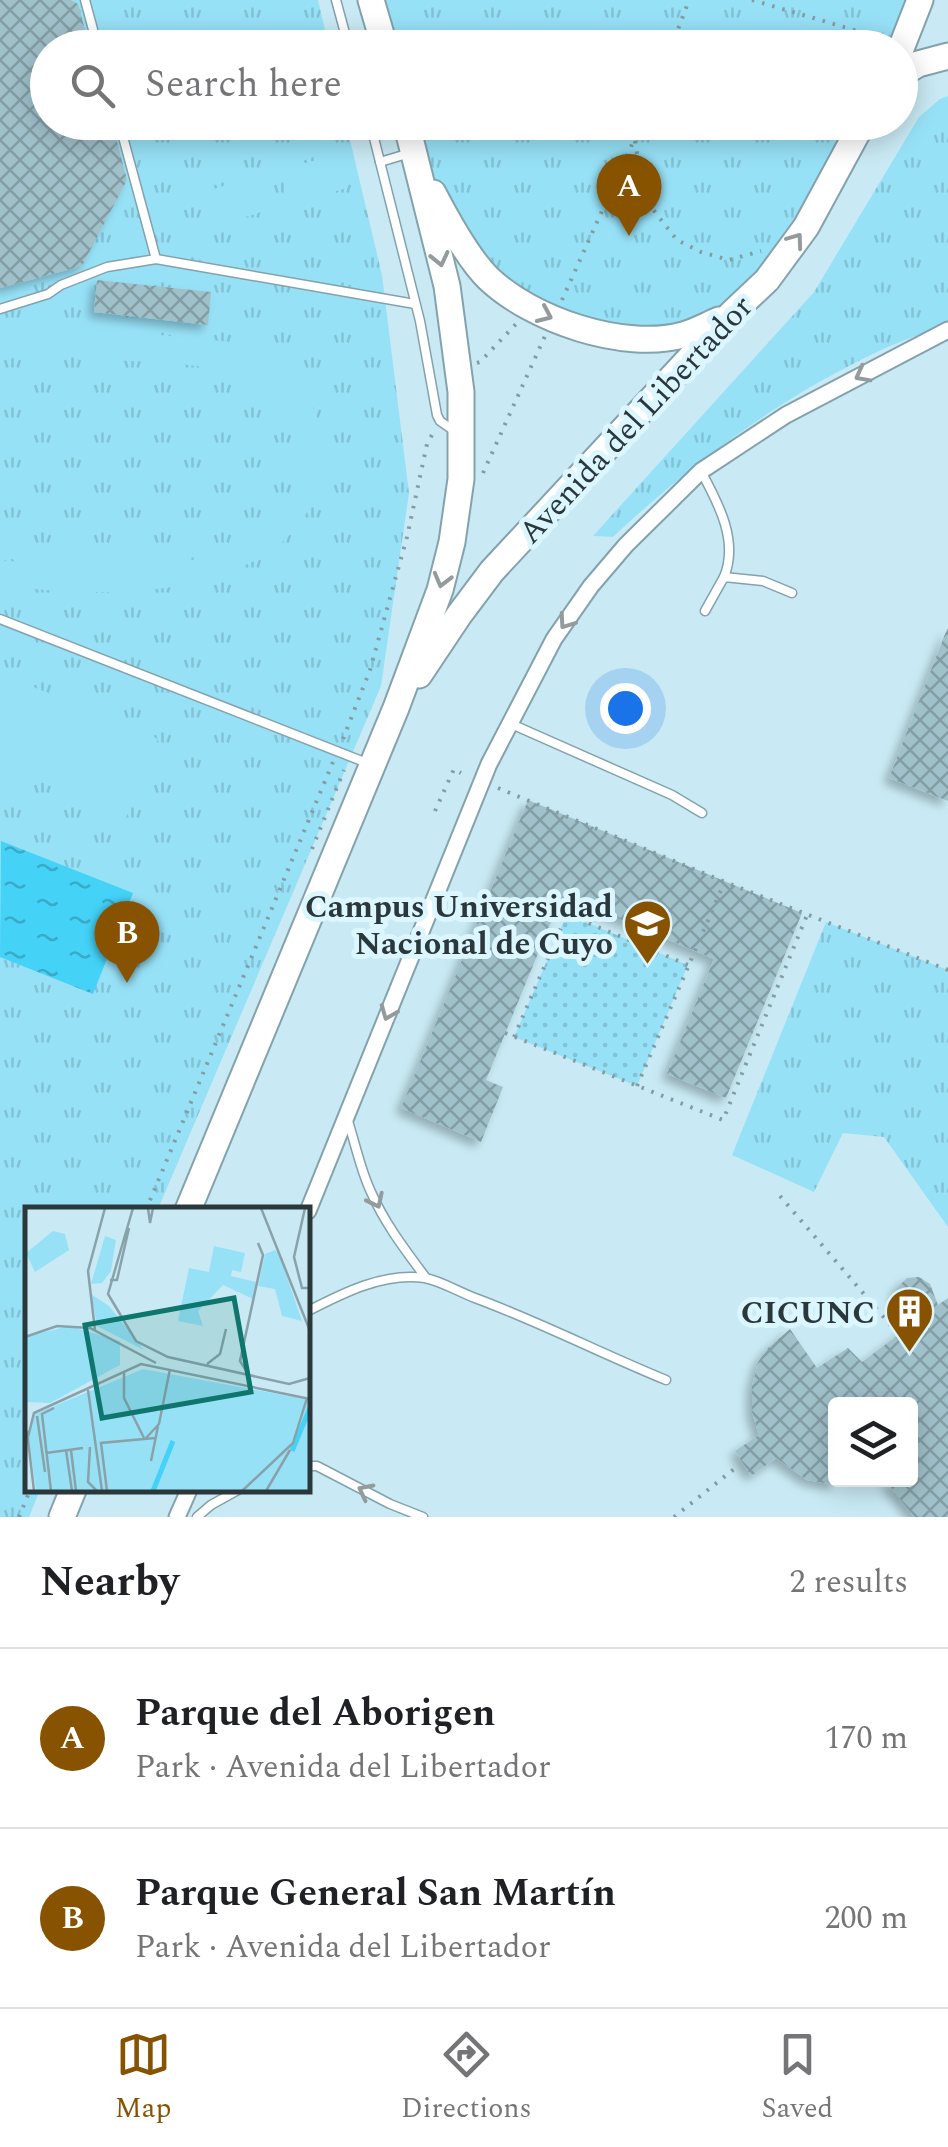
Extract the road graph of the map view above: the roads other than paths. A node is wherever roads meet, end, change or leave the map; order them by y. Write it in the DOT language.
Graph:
graph roads {
  1 [pos="85,0"];
  2 [pos="336,0"];
  3 [pos="371,0"];
  4 [pos="920,0"];
  5 [pos="93,30"];
  6 [pos="344,30"];
  7 [pos="379,30"];
  8 [pos="909,30"];
  9 [pos="948,56"];
  10 [pos="918,64"];
  11 [pos="123,140"];
  12 [pos="374,140"];
  13 [pos="411,140"];
  14 [pos="853,140"];
  15 [pos="416,158"];
  16 [pos="380,162"];
  17 [pos="156,258"];
  18 [pos="415,304"];
  19 [pos="0,309"];
  20 [pos="732,313"];
  21 [pos="948,330"];
  22 [pos="451,427"];
  23 [pos="701,471"];
  24 [pos="724,577"];
  25 [pos="792,593"];
  26 [pos="705,611"];
  27 [pos="0,620"];
  28 [pos="396,708"];
  29 [pos="509,723"];
  30 [pos="371,765"];
  31 [pos="702,813"];
  32 [pos="346,1114"];
  33 [pos="189,1207"];
  34 [pos="309,1207"];
  35 [pos="426,1278"];
  36 [pos="310,1310"];
  37 [pos="666,1380"];
  38 [pos="310,1466"];
  39 [pos="72,1492"];
  40 [pos="189,1492"];
  41 [pos="235,1492"];
  42 [pos="62,1517"];
  43 [pos="177,1517"];
  44 [pos="197,1517"];
  45 [pos="423,1517"];
  1 -- 5 [label="lane"];
  2 -- 6 [label="lane"];
  3 -- 7 [label="main road"];
  4 -- 8 [label="main road"];
  9 -- 10 [label="main road"];
  11 -- 17 [label="lane"];
  12 -- 16 [label="lane"];
  13 -- 15 [label="main road, Avenida del Libertador"];
  20 -- 14 [label="main road, Avenida del Libertador, one-way"];
  15 -- 16 [label="lane"];
  15 -- 20 [label="main road, one-way"];
  15 -- 22 [label="main road, Avenida del Libertador, one-way"];
  16 -- 18 [label="lane"];
  17 -- 18 [label="lane"];
  17 -- 19 [label="lane"];
  18 -- 22 [label="lane"];
  20 -- 28 [label="main road, Avenida del Libertador"];
  21 -- 23 [label="street, one-way"];
  22 -- 28 [label="main road, Avenida del Libertador, one-way"];
  23 -- 24 [label="lane"];
  23 -- 29 [label="street, one-way"];
  24 -- 25 [label="lane"];
  24 -- 26 [label="lane"];
  27 -- 30 [label="lane"];
  28 -- 30 [label="main road, Avenida del Libertador"];
  29 -- 31 [label="lane"];
  29 -- 32 [label="street, one-way"];
  30 -- 33 [label="main road, Avenida del Libertador"];
  32 -- 34 [label="street"];
  32 -- 35 [label="lane, one-way"];
  35 -- 36 [label="lane"];
  35 -- 37 [label="lane"];
  45 -- 38 [label="lane, one-way"];
  39 -- 42 [label="main road"];
  40 -- 43 [label="street"];
  41 -- 44 [label="lane"];
}
